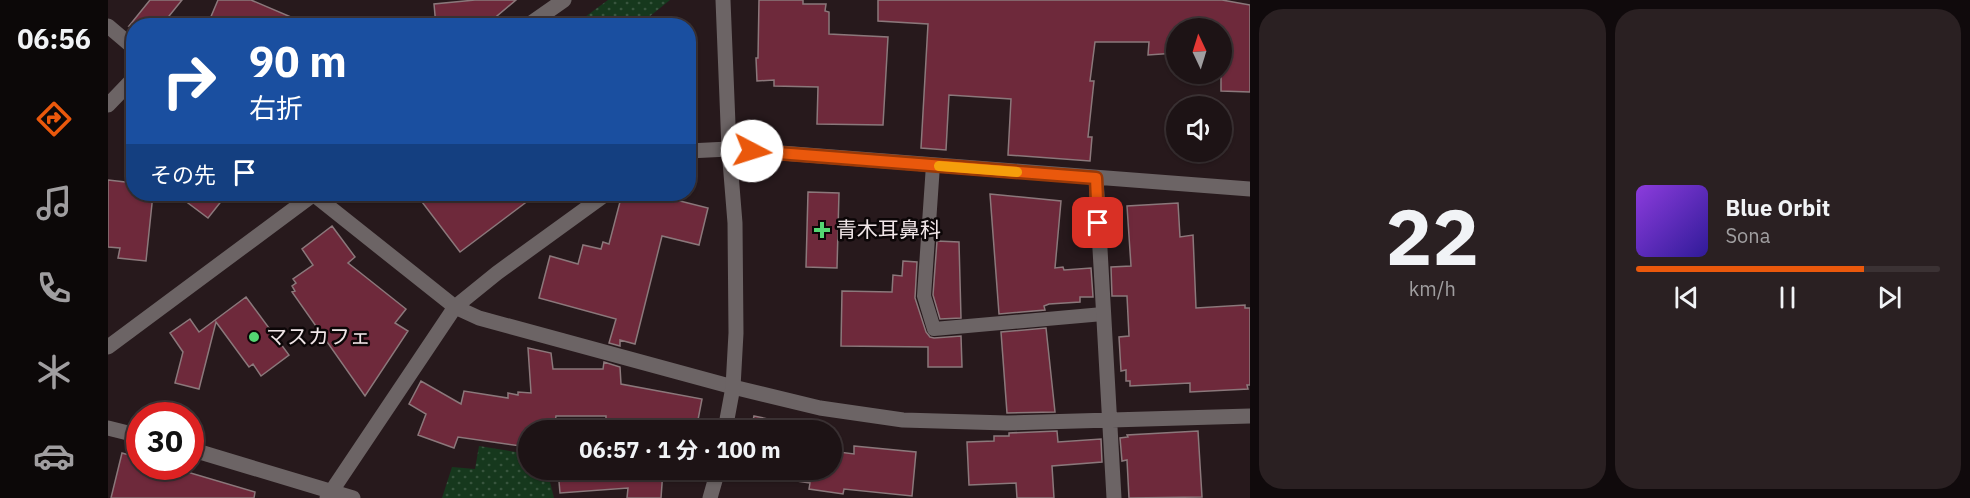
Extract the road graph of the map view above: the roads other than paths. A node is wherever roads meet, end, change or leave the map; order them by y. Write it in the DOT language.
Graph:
graph roads {
  1 [pos="564,0"];
  2 [pos="723,0"];
  3 [pos="538,18"];
  4 [pos="108,26"];
  5 [pos="126,41"];
  6 [pos="126,86"];
  7 [pos="108,105"];
  8 [pos="729,149"];
  9 [pos="696,151"];
  10 [pos="933,165"];
  11 [pos="1096,178"];
  12 [pos="1250,189"];
  13 [pos="305,201"];
  14 [pos="323,201"];
  15 [pos="596,201"];
  16 [pos="455,307"];
  17 [pos="1103,314"];
  18 [pos="108,347"];
  19 [pos="733,387"];
  20 [pos="1250,416"];
  21 [pos="727,420"];
  22 [pos="1109,420"];
  23 [pos="108,428"];
  24 [pos="126,432"];
  25 [pos="204,454"];
  26 [pos="715,480"];
  27 [pos="328,495"];
  28 [pos="353,498"];
  29 [pos="710,498"];
  30 [pos="1114,498"];
  1 -- 3 [label="street"];
  2 -- 8 [label="street"];
  4 -- 5 [label="street"];
  6 -- 7 [label="street"];
  8 -- 9 [label="street"];
  8 -- 10 [label="street"];
  8 -- 19 [label="street"];
  10 -- 11 [label="street"];
  10 -- 17 [label="lane"];
  11 -- 12 [label="street"];
  11 -- 17 [label="street"];
  13 -- 18 [label="street"];
  14 -- 16 [label="street"];
  15 -- 16 [label="street"];
  16 -- 19 [label="street"];
  16 -- 27 [label="street"];
  17 -- 22 [label="street"];
  19 -- 21 [label="street"];
  19 -- 22 [label="street"];
  20 -- 22 [label="street"];
  22 -- 30 [label="street"];
  23 -- 24 [label="street"];
  25 -- 27 [label="street"];
  26 -- 29 [label="street"];
  27 -- 28 [label="street"];
}
